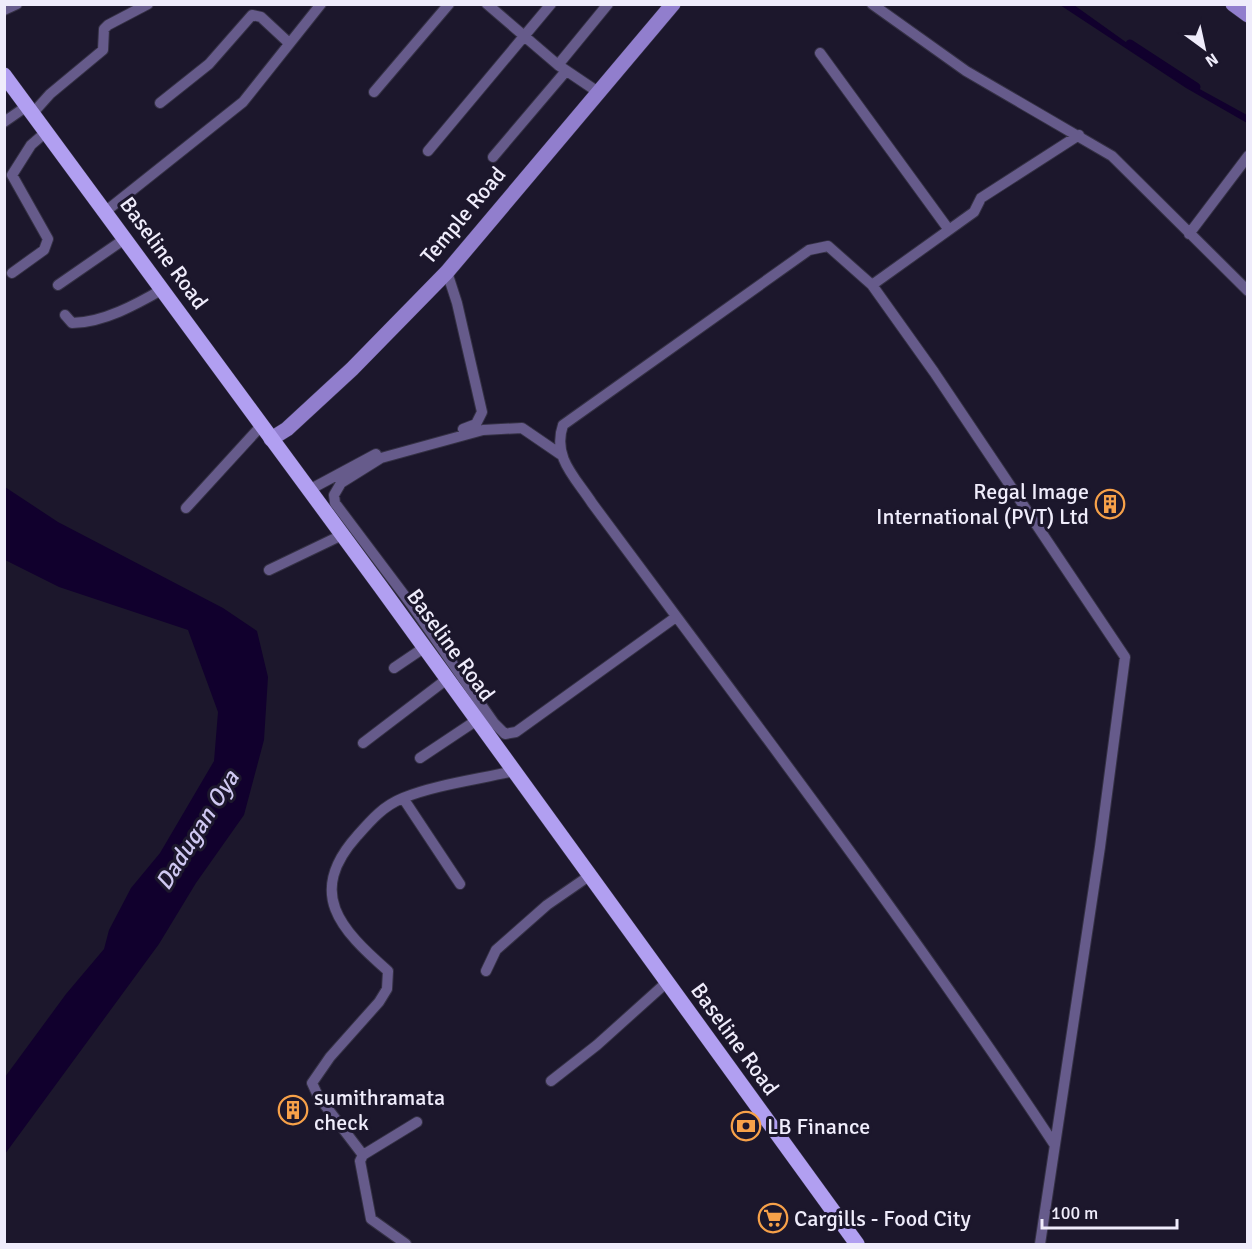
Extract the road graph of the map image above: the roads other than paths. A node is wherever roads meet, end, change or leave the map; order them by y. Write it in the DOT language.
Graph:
graph roads {
  1 [pos="17,4"];
  2 [pos="148,4"];
  3 [pos="321,4"];
  4 [pos="449,4"];
  5 [pos="487,4"];
  6 [pos="551,4"];
  7 [pos="608,4"];
  8 [pos="673,4"];
  9 [pos="872,4"];
  10 [pos="1233,4"];
  11 [pos="4,10"];
  12 [pos="1248,15"];
  13 [pos="524,37"];
  14 [pos="289,43"];
  15 [pos="820,53"];
  16 [pos="562,68"];
  17 [pos="4,75"];
  18 [pos="374,92"];
  19 [pos="598,92"];
  20 [pos="160,103"];
  21 [pos="30,110"];
  22 [pos="4,122"];
  23 [pos="46,132"];
  24 [pos="1079,135"];
  25 [pos="428,151"];
  26 [pos="1248,156"];
  27 [pos="493,157"];
  28 [pos="106,211"];
  29 [pos="949,230"];
  30 [pos="1190,234"];
  31 [pos="126,238"];
  32 [pos="447,272"];
  33 [pos="12,273"];
  34 [pos="58,285"];
  35 [pos="872,285"];
  36 [pos="163,289"];
  37 [pos="1248,291"];
  38 [pos="65,315"];
  39 [pos="261,426"];
  40 [pos="271,439"];
  41 [pos="560,454"];
  42 [pos="309,490"];
  43 [pos="186,508"];
  44 [pos="342,535"];
  45 [pos="269,570"];
  46 [pos="676,616"];
  47 [pos="424,647"];
  48 [pos="394,669"];
  49 [pos="447,679"];
  50 [pos="477,720"];
  51 [pos="363,743"];
  52 [pos="420,758"];
  53 [pos="514,771"];
  54 [pos="404,798"];
  55 [pos="589,876"];
  56 [pos="460,884"];
  57 [pos="486,971"];
  58 [pos="666,983"];
  59 [pos="551,1081"];
  60 [pos="417,1122"];
  61 [pos="1054,1144"];
  62 [pos="363,1155"];
  63 [pos="406,1245"];
  64 [pos="856,1245"];
  65 [pos="1040,1245"];
  1 -- 11 [label="street"];
  2 -- 21 [label="street"];
  3 -- 14 [label="street"];
  4 -- 18 [label="street"];
  5 -- 13 [label="street"];
  6 -- 13 [label="street"];
  7 -- 16 [label="street"];
  8 -- 19 [label="street, Temple Road"];
  9 -- 24 [label="street"];
  10 -- 12 [label="street"];
  13 -- 16 [label="street"];
  13 -- 25 [label="street"];
  14 -- 20 [label="street"];
  14 -- 28 [label="street"];
  15 -- 29 [label="street"];
  16 -- 19 [label="street"];
  16 -- 27 [label="street"];
  17 -- 21 [label="main road, Baseline Road"];
  19 -- 32 [label="street, Temple Road"];
  21 -- 22 [label="street"];
  21 -- 23 [label="main road, Baseline Road"];
  23 -- 28 [label="main road, Baseline Road"];
  23 -- 33 [label="street"];
  24 -- 29 [label="street"];
  24 -- 30 [label="street"];
  26 -- 30 [label="street"];
  28 -- 31 [label="main road, Baseline Road"];
  29 -- 35 [label="street"];
  30 -- 37 [label="street"];
  31 -- 34 [label="street"];
  31 -- 36 [label="main road, Baseline Road"];
  32 -- 40 [label="street, Temple Road"];
  32 -- 42 [label="street"];
  35 -- 41 [label="street"];
  35 -- 61 [label="street"];
  36 -- 38 [label="street"];
  36 -- 39 [label="main road, Baseline Road"];
  39 -- 40 [label="main road, Baseline Road"];
  39 -- 43 [label="street"];
  40 -- 42 [label="main road, Baseline Road"];
  41 -- 46 [label="street"];
  41 -- 46 [label="street"];
  42 -- 44 [label="main road, Baseline Road"];
  44 -- 45 [label="street"];
  44 -- 47 [label="main road, Baseline Road"];
  46 -- 61 [label="street"];
  47 -- 48 [label="street"];
  47 -- 49 [label="main road, Baseline Road"];
  49 -- 50 [label="main road, Baseline Road"];
  49 -- 51 [label="street"];
  50 -- 52 [label="street"];
  50 -- 53 [label="main road, Baseline Road"];
  53 -- 54 [label="street"];
  53 -- 55 [label="main road, Baseline Road"];
  54 -- 56 [label="street"];
  54 -- 62 [label="street"];
  55 -- 57 [label="street"];
  55 -- 58 [label="main road, Baseline Road"];
  58 -- 59 [label="street"];
  58 -- 64 [label="main road, Baseline Road"];
  60 -- 62 [label="street"];
  61 -- 65 [label="street"];
  62 -- 63 [label="street"];
}
